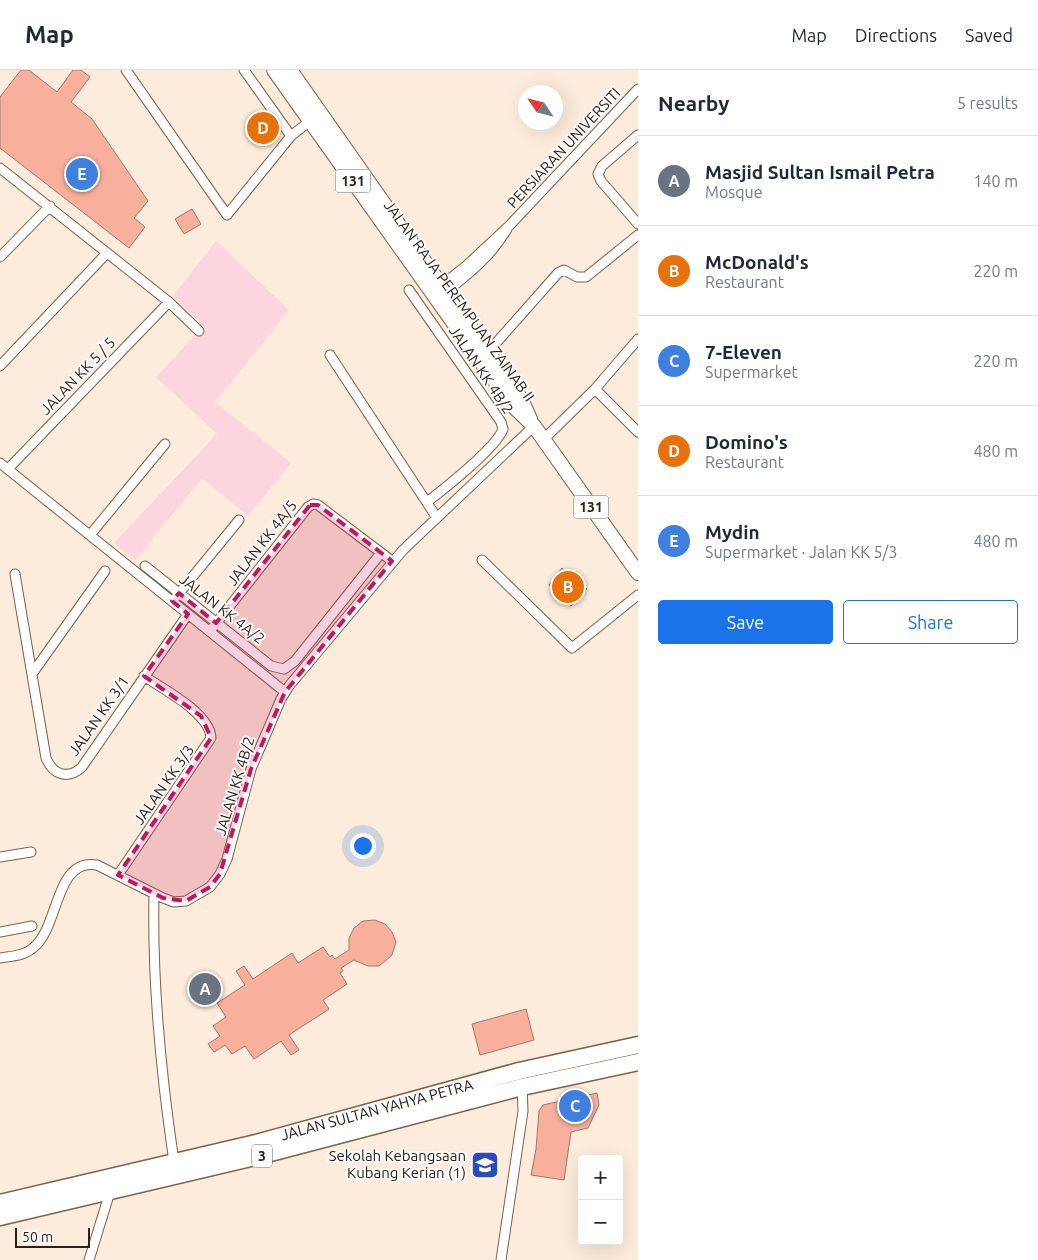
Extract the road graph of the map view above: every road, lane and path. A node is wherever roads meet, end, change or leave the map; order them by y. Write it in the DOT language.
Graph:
graph roads {
  1 [pos="126,70"];
  2 [pos="244,70"];
  3 [pos="274,70"];
  4 [pos="290,70"];
  5 [pos="638,89"];
  6 [pos="310,121"];
  7 [pos="638,135"];
  8 [pos="292,136"];
  9 [pos="0,168"];
  10 [pos="50,206"];
  11 [pos="638,224"];
  12 [pos="638,235"];
  13 [pos="107,253"];
  14 [pos="0,257"];
  15 [pos="409,290"];
  16 [pos="439,292"];
  17 [pos="169,302"];
  18 [pos="452,322"];
  19 [pos="199,331"];
  20 [pos="438,331"];
  21 [pos="638,339"];
  22 [pos="488,352"];
  23 [pos="330,355"];
  24 [pos="0,366"];
  25 [pos="596,389"];
  26 [pos="534,426"];
  27 [pos="638,432"];
  28 [pos="543,440"];
  29 [pos="165,444"];
  30 [pos="0,463"];
  31 [pos="8,469"];
  32 [pos="427,502"];
  33 [pos="437,518"];
  34 [pos="239,520"];
  35 [pos="90,535"];
  36 [pos="381,553"];
  37 [pos="482,560"];
  38 [pos="392,561"];
  39 [pos="144,566"];
  40 [pos="105,571"];
  41 [pos="638,573"];
  42 [pos="15,574"];
  43 [pos="179,593"];
  44 [pos="638,595"];
  45 [pos="172,601"];
  46 [pos="188,614"];
  47 [pos="216,623"];
  48 [pos="210,631"];
  49 [pos="284,669"];
  50 [pos="32,674"];
  51 [pos="144,676"];
  52 [pos="287,689"];
  53 [pos="31,852"];
  54 [pos="0,857"];
  55 [pos="118,875"];
  56 [pos="154,894"];
  57 [pos="32,926"];
  58 [pos="0,932"];
  59 [pos="0,958"];
  60 [pos="638,1045"];
  61 [pos="638,1062"];
  62 [pos="521,1079"];
  63 [pos="174,1162"];
  64 [pos="110,1192"];
  65 [pos="0,1202"];
  66 [pos="0,1217"];
  67 [pos="89,1260"];
  68 [pos="501,1260"];
  1 -- 8 [label="street"];
  2 -- 8 [label="street"];
  3 -- 6 [label="main road, JALAN RAJA PEREMPUAN ZAINAB II / 131"];
  4 -- 16 [label="main road, JALAN RAJA PEREMPUAN ZAINAB II / 131"];
  5 -- 16 [label="street, PERSIARAN UNIVERSITI"];
  6 -- 8 [label="street"];
  6 -- 16 [label="main road, JALAN RAJA PEREMPUAN ZAINAB II / 131"];
  7 -- 11 [label="street"];
  9 -- 10 [label="street"];
  10 -- 13 [label="street"];
  10 -- 14 [label="street"];
  12 -- 22 [label="street, JALAN KK 4B/2"];
  13 -- 17 [label="street"];
  13 -- 24 [label="street"];
  15 -- 20 [label="street, JALAN KK 4B/2"];
  16 -- 18 [label="main road, JALAN RAJA PEREMPUAN ZAINAB II / 131"];
  16 -- 22 [label="main road, JALAN RAJA PEREMPUAN ZAINAB II / 131"];
  17 -- 19 [label="street"];
  17 -- 31 [label="street, JALAN KK 5 / 5"];
  18 -- 20 [label="street"];
  18 -- 26 [label="main road, JALAN RAJA PEREMPUAN ZAINAB II / 131"];
  20 -- 32 [label="street, JALAN KK 4B/2"];
  21 -- 25 [label="street"];
  22 -- 26 [label="main road, JALAN RAJA PEREMPUAN ZAINAB II / 131"];
  23 -- 32 [label="street"];
  25 -- 27 [label="street"];
  25 -- 28 [label="street"];
  26 -- 28 [label="main road, JALAN RAJA PEREMPUAN ZAINAB II / 131"];
  26 -- 33 [label="street, JALAN KK 4B/2"];
  28 -- 41 [label="main road, JALAN RAJA PEREMPUAN ZAINAB II / 131"];
  29 -- 35 [label="street"];
  30 -- 31 [label="street"];
  31 -- 35 [label="street"];
  32 -- 33 [label="street"];
  33 -- 38 [label="street, JALAN KK 4B/2"];
  34 -- 43 [label="street"];
  35 -- 45 [label="street"];
  36 -- 38 [label="street, JALAN KK 4A/5"];
  36 -- 47 [label="street, JALAN KK 4A/5"];
  36 -- 49 [label="street"];
  37 -- 44 [label="street"];
  38 -- 52 [label="street, JALAN KK 4B/2"];
  39 -- 43 [label="street, JALAN KK 4A/2"];
  40 -- 50 [label="street"];
  42 -- 50 [label="street, JALAN KK 3/1"];
  43 -- 45 [label="street"];
  43 -- 47 [label="street, JALAN KK 4A/2"];
  45 -- 46 [label="street"];
  46 -- 48 [label="street"];
  46 -- 51 [label="street, JALAN KK 3/1"];
  47 -- 48 [label="street, JALAN KK 4A/5"];
  47 -- 49 [label="street, JALAN KK 4A/2"];
  48 -- 52 [label="street"];
  49 -- 52 [label="street"];
  50 -- 51 [label="street, JALAN KK 3/1"];
  51 -- 55 [label="street, JALAN KK 3/3"];
  52 -- 56 [label="street, JALAN KK 4B/2"];
  53 -- 54 [label="street"];
  55 -- 56 [label="street, JALAN KK 4B/2"];
  55 -- 59 [label="street, JALAN KK 4B/2"];
  56 -- 63 [label="street"];
  57 -- 58 [label="street"];
  60 -- 62 [label="highway, JALAN SULTAN YAHYA PETRA / 3"];
  61 -- 62 [label="highway, JALAN SULTAN YAHYA PETRA / 3"];
  62 -- 63 [label="highway, JALAN SULTAN YAHYA PETRA / 3"];
  62 -- 64 [label="highway, JALAN SULTAN YAHYA PETRA / 3"];
  62 -- 68 [label="street"];
  63 -- 65 [label="highway, JALAN SULTAN YAHYA PETRA / 3"];
  64 -- 66 [label="highway, JALAN SULTAN YAHYA PETRA / 3"];
  64 -- 67 [label="street"];
}
